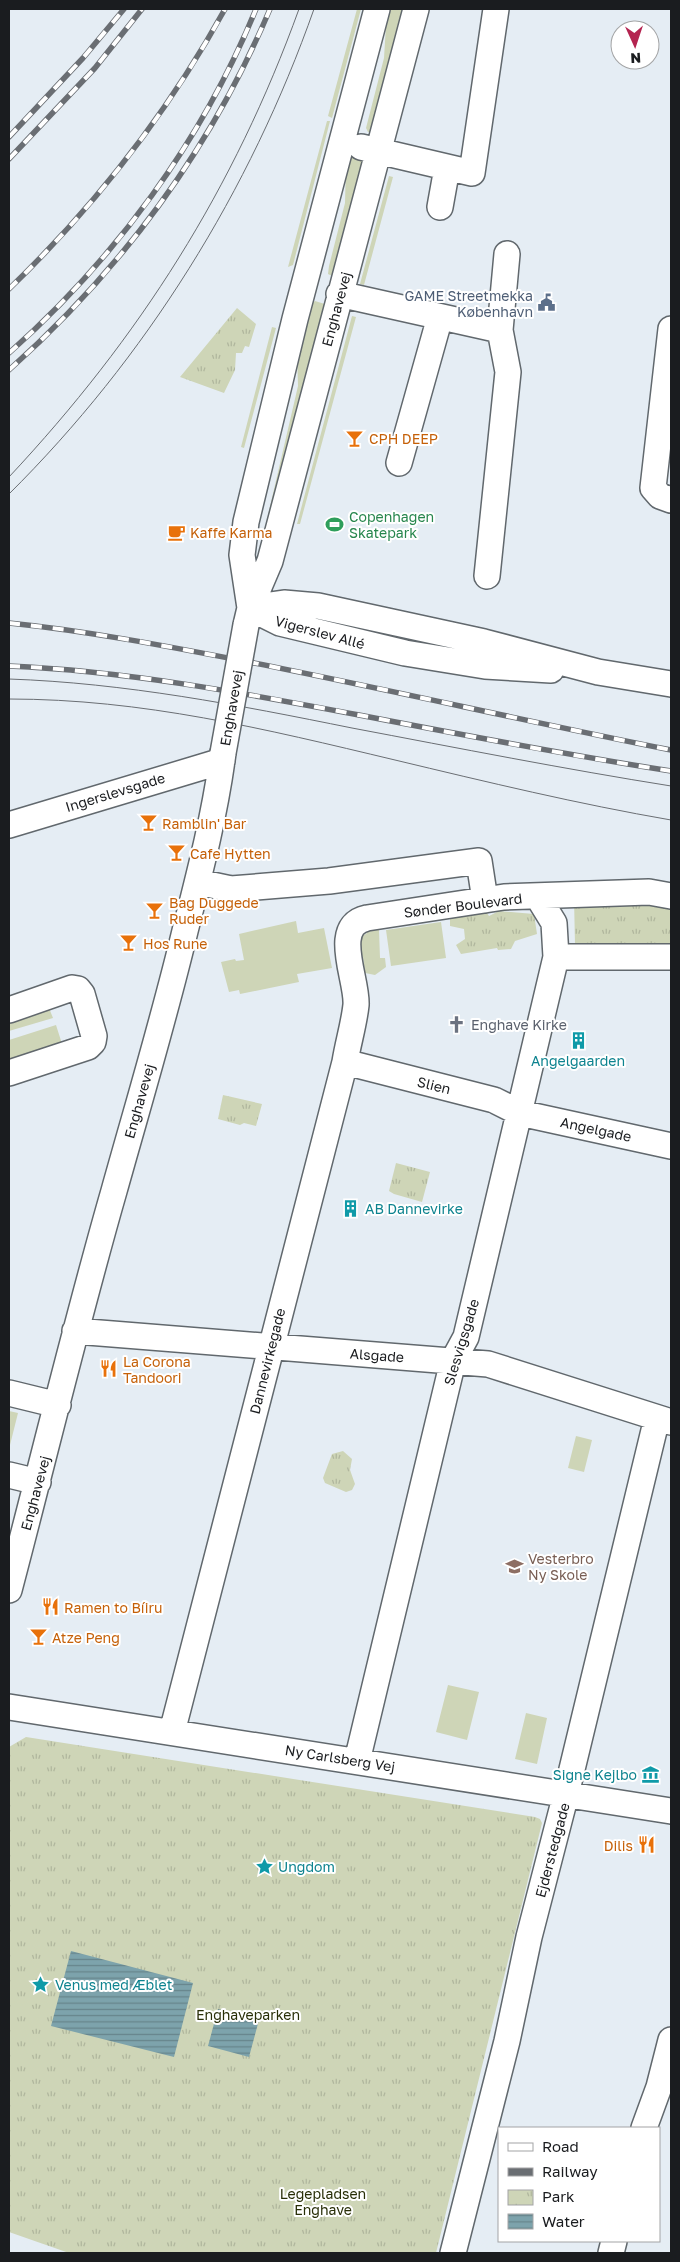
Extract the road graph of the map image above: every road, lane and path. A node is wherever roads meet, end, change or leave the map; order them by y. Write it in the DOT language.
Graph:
graph roads {
  1 [pos="377,9"];
  2 [pos="416,9"];
  3 [pos="496,9"];
  4 [pos="342,141"];
  5 [pos="378,152"];
  6 [pos="447,168"];
  7 [pos="440,207"];
  8 [pos="507,254"];
  9 [pos="339,294"];
  10 [pos="440,317"];
  11 [pos="671,329"];
  12 [pos="500,330"];
  13 [pos="399,463"];
  14 [pos="671,500"];
  15 [pos="487,576"];
  16 [pos="248,617"];
  17 [pos="671,684"];
  18 [pos="223,757"];
  19 [pos="9,825"];
  20 [pos="198,882"];
  21 [pos="671,896"];
  22 [pos="538,897"];
  23 [pos="485,900"];
  24 [pos="556,957"];
  25 [pos="671,957"];
  26 [pos="355,989"];
  27 [pos="9,1010"];
  28 [pos="345,1062"];
  29 [pos="9,1073"];
  30 [pos="520,1113"];
  31 [pos="671,1146"];
  32 [pos="75,1331"];
  33 [pos="270,1347"];
  34 [pos="454,1361"];
  35 [pos="9,1393"];
  36 [pos="58,1405"];
  37 [pos="664,1420"];
  38 [pos="9,1474"];
  39 [pos="38,1482"];
  40 [pos="9,1590"];
  41 [pos="9,1707"];
  42 [pos="172,1732"];
  43 [pos="357,1761"];
  44 [pos="566,1794"];
  45 [pos="671,1811"];
  46 [pos="671,2040"];
  47 [pos="644,2127"];
  48 [pos="453,2253"];
  1 -- 4 [label="street, Enghavevej"];
  2 -- 5 [label="street, Enghavevej"];
  3 -- 6 [label="street"];
  4 -- 5 [label="street"];
  4 -- 16 [label="street, Enghavevej"];
  5 -- 6 [label="street"];
  5 -- 9 [label="street, Enghavevej"];
  6 -- 7 [label="street"];
  8 -- 12 [label="street"];
  9 -- 10 [label="street"];
  9 -- 16 [label="street, Enghavevej"];
  10 -- 12 [label="street"];
  10 -- 13 [label="street"];
  11 -- 14 [label="street"];
  12 -- 15 [label="street"];
  16 -- 17 [label="street, Vigerslev Allé"];
  16 -- 18 [label="street, Enghavevej, bridge"];
  18 -- 19 [label="street, Ingerslevsgade"];
  18 -- 20 [label="street, Enghavevej"];
  20 -- 23 [label="street"];
  20 -- 32 [label="street, Enghavevej"];
  21 -- 22 [label="street, Sønder Boulevard"];
  22 -- 23 [label="street, Sønder Boulevard"];
  22 -- 24 [label="street, Slesvigsgade"];
  23 -- 26 [label="street, Sønder Boulevard"];
  24 -- 25 [label="street"];
  24 -- 30 [label="street, Slesvigsgade"];
  26 -- 28 [label="street, Dannevirkegade"];
  27 -- 29 [label="street"];
  28 -- 30 [label="street, Slien"];
  28 -- 33 [label="street, Dannevirkegade"];
  30 -- 31 [label="street, Angelgade"];
  30 -- 34 [label="street, Slesvigsgade"];
  32 -- 33 [label="street, Alsgade"];
  32 -- 36 [label="street, Enghavevej"];
  33 -- 34 [label="street, Alsgade"];
  33 -- 42 [label="street, Dannevirkegade"];
  34 -- 37 [label="street, Alsgade"];
  34 -- 43 [label="street, Slesvigsgade"];
  35 -- 36 [label="street"];
  36 -- 39 [label="street, Enghavevej"];
  37 -- 44 [label="street, Ejderstedgade"];
  38 -- 39 [label="street"];
  39 -- 40 [label="street, Enghavevej"];
  41 -- 42 [label="street, Ny Carlsberg Vej"];
  42 -- 43 [label="street, Ny Carlsberg Vej"];
  43 -- 44 [label="street, Ny Carlsberg Vej"];
  44 -- 45 [label="street, Ny Carlsberg Vej"];
  44 -- 48 [label="street, Ejderstedgade"];
  46 -- 47 [label="street"];
}
